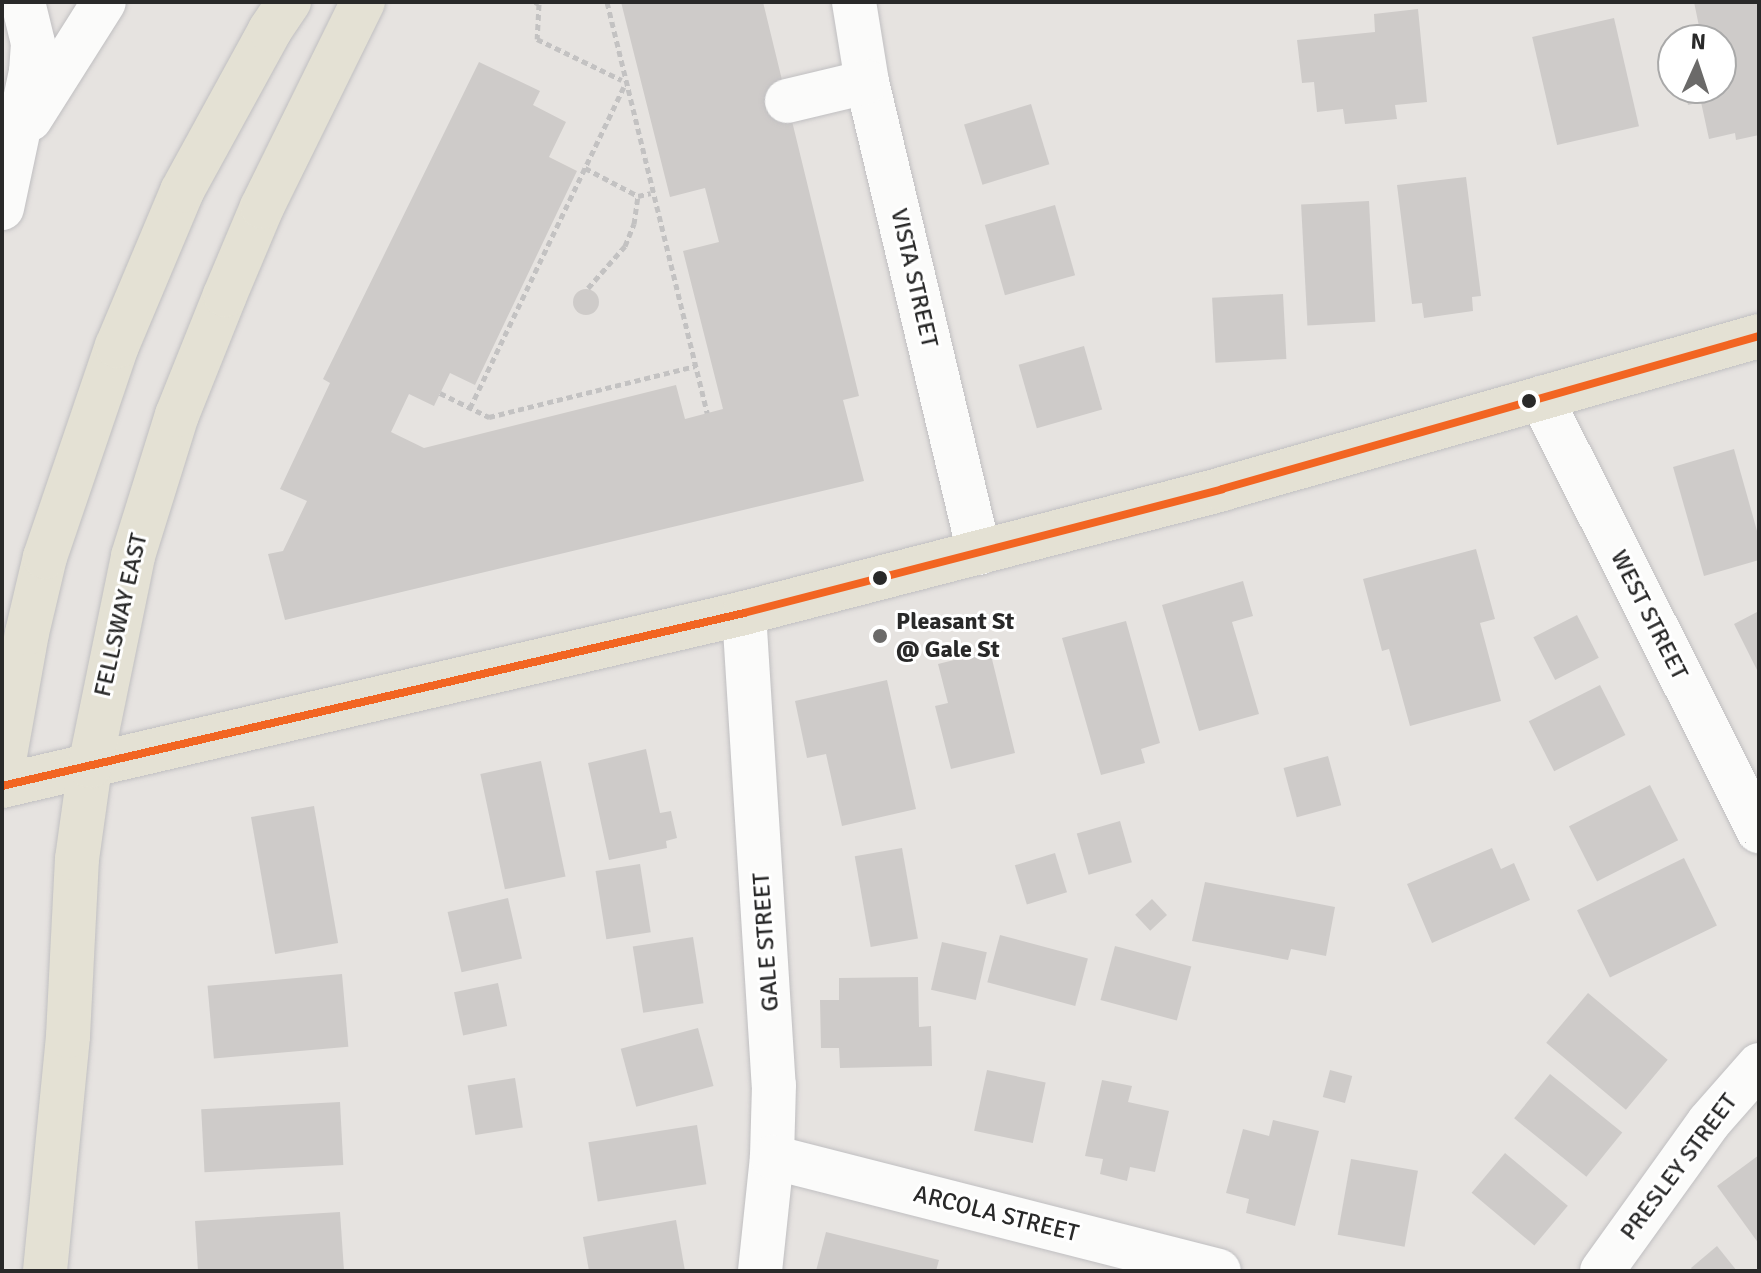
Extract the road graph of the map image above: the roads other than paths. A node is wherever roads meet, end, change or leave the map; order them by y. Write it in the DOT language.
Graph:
graph roads {
  1 [pos="23,2"];
  2 [pos="104,2"];
  3 [pos="289,2"];
  4 [pos="363,2"];
  5 [pos="854,2"];
  6 [pos="867,82"];
  7 [pos="787,101"];
  8 [pos="18,138"];
  9 [pos="2,208"];
  10 [pos="1759,336"];
  11 [pos="1541,398"];
  12 [pos="979,553"];
  13 [pos="744,613"];
  14 [pos="90,766"];
  15 [pos="2,772"];
  16 [pos="2,786"];
  17 [pos="1759,831"];
  18 [pos="1759,1065"];
  19 [pos="772,1157"];
  20 [pos="45,1271"];
  21 [pos="760,1271"];
  22 [pos="1219,1271"];
  23 [pos="1602,1271"];
  1 -- 8 [label="street"];
  2 -- 8 [label="street"];
  3 -- 15 [label="main road"];
  4 -- 14 [label="main road, FELLSWAY EAST"];
  5 -- 6 [label="street, VISTA STREET"];
  6 -- 7 [label="street"];
  6 -- 12 [label="street, VISTA STREET"];
  8 -- 9 [label="street"];
  10 -- 11 [label="main road"];
  11 -- 12 [label="main road"];
  11 -- 17 [label="street, WEST STREET"];
  12 -- 13 [label="main road"];
  13 -- 14 [label="main road"];
  13 -- 19 [label="street, GALE STREET"];
  14 -- 16 [label="main road"];
  14 -- 20 [label="main road, FELLSWAY EAST"];
  18 -- 23 [label="street, PRESLEY STREET"];
  19 -- 21 [label="street, GALE STREET"];
  19 -- 22 [label="street, ARCOLA STREET"];
}
